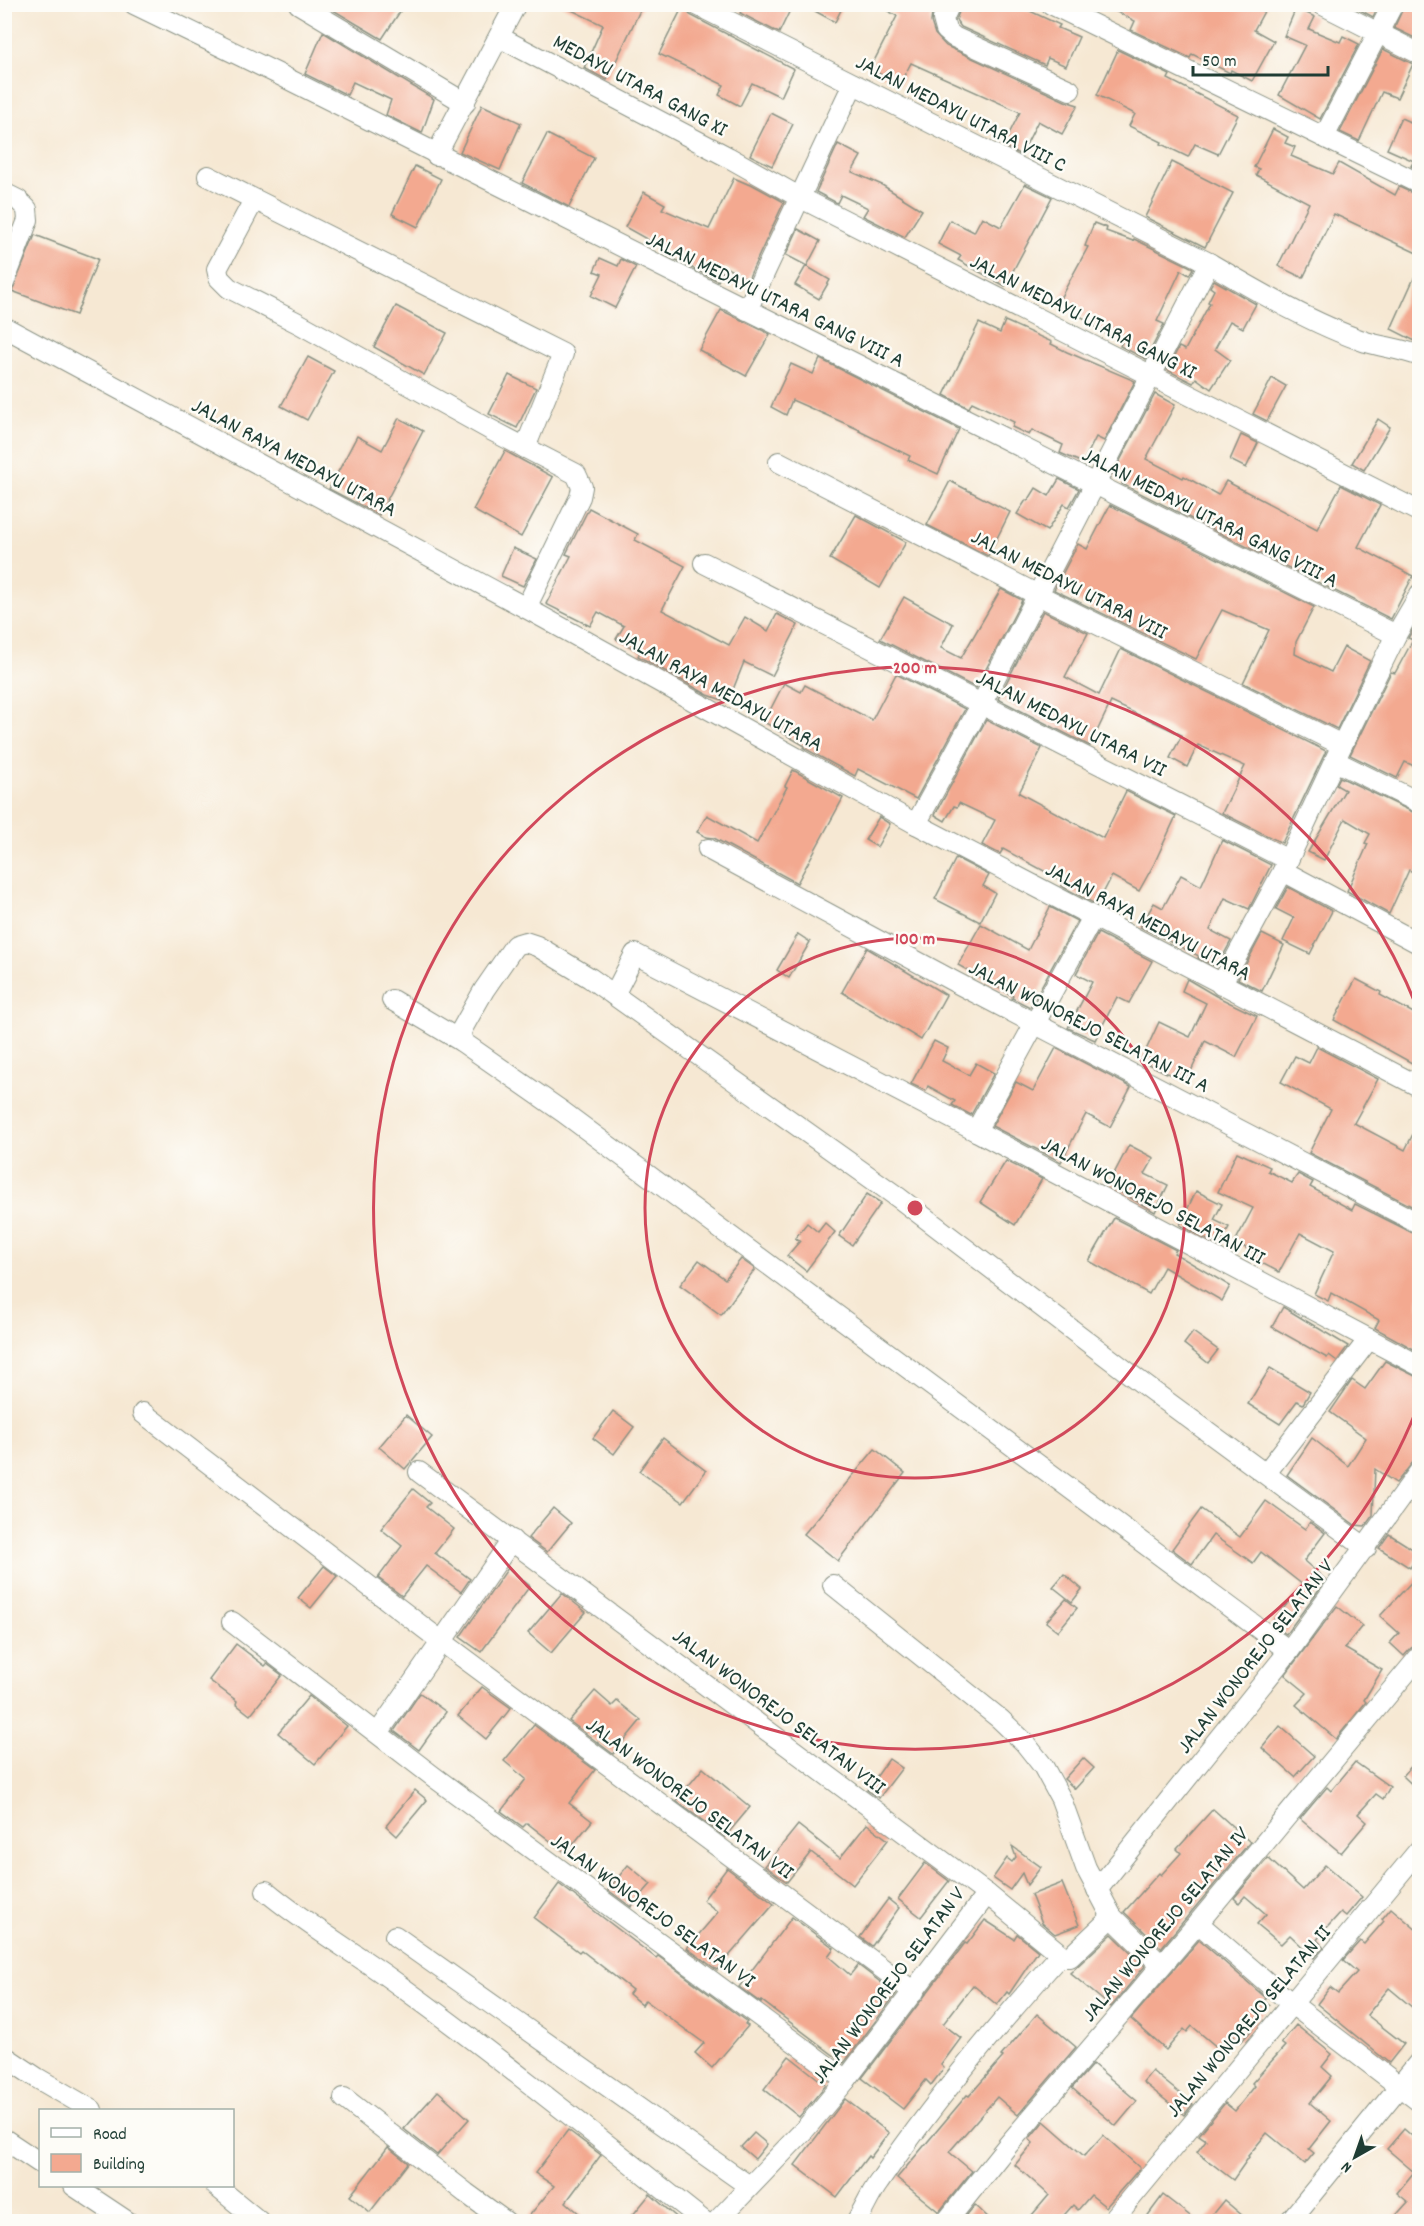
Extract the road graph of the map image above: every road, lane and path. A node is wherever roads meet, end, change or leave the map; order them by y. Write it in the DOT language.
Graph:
graph roads {
  1 [pos="134,4"];
  2 [pos="299,4"];
  3 [pos="516,4"];
  4 [pos="694,4"];
  5 [pos="950,4"];
  6 [pos="1051,4"];
  7 [pos="1321,4"];
  8 [pos="1393,4"];
  9 [pos="1378,33"];
  10 [pos="499,37"];
  11 [pos="1419,54"];
  12 [pos="853,84"];
  13 [pos="1070,90"];
  14 [pos="465,103"];
  15 [pos="1324,137"];
  16 [pos="436,155"];
  17 [pos="728,157"];
  18 [pos="208,176"];
  19 [pos="1419,184"];
  20 [pos="4,193"];
  21 [pos="799,197"];
  22 [pos="254,200"];
  23 [pos="1209,263"];
  24 [pos="4,283"];
  25 [pos="747,310"];
  26 [pos="4,327"];
  27 [pos="1419,356"];
  28 [pos="1150,376"];
  29 [pos="525,448"];
  30 [pos="779,462"];
  31 [pos="1094,484"];
  32 [pos="1419,512"];
  33 [pos="704,563"];
  34 [pos="1419,594"];
  35 [pos="1038,595"];
  36 [pos="526,608"];
  37 [pos="1396,636"];
  38 [pos="982,703"];
  39 [pos="1338,753"];
  40 [pos="1419,803"];
  41 [pos="916,824"];
  42 [pos="708,849"];
  43 [pos="1286,865"];
  44 [pos="1093,917"];
  45 [pos="1419,944"];
  46 [pos="1221,985"];
  47 [pos="614,995"];
  48 [pos="392,1000"];
  49 [pos="1035,1023"];
  50 [pos="461,1041"];
  51 [pos="1419,1087"];
  52 [pos="976,1131"];
  53 [pos="1419,1224"];
  54 [pos="1369,1339"];
  55 [pos="1419,1366"];
  56 [pos="143,1413"];
  57 [pos="1419,1471"];
  58 [pos="419,1472"];
  59 [pos="1266,1473"];
  60 [pos="512,1540"];
  61 [pos="1366,1548"];
  62 [pos="833,1585"];
  63 [pos="232,1622"];
  64 [pos="441,1641"];
  65 [pos="1289,1651"];
  66 [pos="1419,1656"];
  67 [pos="378,1733"];
  68 [pos="1419,1849"];
  69 [pos="1097,1890"];
  70 [pos="266,1891"];
  71 [pos="987,1893"];
  72 [pos="1112,1917"];
  73 [pos="1198,1923"];
  74 [pos="395,1936"];
  75 [pos="1055,1951"];
  76 [pos="1161,1965"];
  77 [pos="914,1992"];
  78 [pos="1292,2004"];
  79 [pos="4,2056"];
  80 [pos="1419,2061"];
  81 [pos="846,2080"];
  82 [pos="1399,2086"];
  83 [pos="344,2098"];
  84 [pos="1419,2102"];
  85 [pos="90,2109"];
  86 [pos="4,2139"];
  87 [pos="39,2162"];
  88 [pos="749,2186"];
  89 [pos="76,2187"];
  90 [pos="217,2187"];
  91 [pos="128,2222"];
  92 [pos="260,2222"];
  93 [pos="506,2222"];
  94 [pos="705,2222"];
  95 [pos="716,2222"];
  96 [pos="856,2222"];
  97 [pos="946,2222"];
  98 [pos="1111,2222"];
  99 [pos="1289,2222"];
  1 -- 16 [label="street, JALAN MEDAYU UTARA GANG VIII A"];
  2 -- 14 [label="street"];
  3 -- 10 [label="street"];
  4 -- 12 [label="street, JALAN MEDAYU UTARA VIII C"];
  5 -- 13 [label="street"];
  6 -- 15 [label="street"];
  7 -- 9 [label="street"];
  8 -- 9 [label="street"];
  9 -- 11 [label="street"];
  9 -- 15 [label="street"];
  10 -- 14 [label="street"];
  10 -- 17 [label="street, MEDAYU UTARA GANG XI"];
  12 -- 21 [label="street"];
  12 -- 23 [label="street, JALAN MEDAYU UTARA VIII C"];
  14 -- 16 [label="street"];
  15 -- 19 [label="street"];
  16 -- 25 [label="street, JALAN MEDAYU UTARA GANG VIII A"];
  17 -- 21 [label="street, JALAN MEDAYU UTARA GANG XI"];
  18 -- 22 [label="street"];
  20 -- 24 [label="street"];
  21 -- 25 [label="street"];
  21 -- 28 [label="street, JALAN MEDAYU UTARA GANG XI"];
  22 -- 29 [label="street"];
  22 -- 29 [label="street"];
  23 -- 27 [label="street, JALAN MEDAYU UTARA VIII C"];
  23 -- 28 [label="street"];
  25 -- 31 [label="street, JALAN MEDAYU UTARA GANG VIII A"];
  26 -- 36 [label="street, JALAN RAYA MEDAYU UTARA"];
  28 -- 31 [label="street"];
  28 -- 32 [label="street, JALAN MEDAYU UTARA GANG XI"];
  29 -- 36 [label="street"];
  30 -- 35 [label="street, JALAN MEDAYU UTARA VIII"];
  31 -- 35 [label="street"];
  31 -- 37 [label="street, JALAN MEDAYU UTARA GANG VIII A"];
  33 -- 38 [label="street, JALAN MEDAYU UTARA VII"];
  34 -- 37 [label="street"];
  35 -- 38 [label="street"];
  35 -- 39 [label="street, JALAN MEDAYU UTARA VIII"];
  36 -- 41 [label="street, JALAN RAYA MEDAYU UTARA"];
  37 -- 39 [label="street"];
  38 -- 41 [label="street"];
  38 -- 43 [label="street, JALAN MEDAYU UTARA VII"];
  39 -- 40 [label="street, JALAN MEDAYU UTARA VIII"];
  39 -- 43 [label="street"];
  41 -- 44 [label="street, JALAN RAYA MEDAYU UTARA"];
  42 -- 49 [label="street, JALAN WONOREJO SELATAN III A"];
  43 -- 45 [label="street, JALAN MEDAYU UTARA VII"];
  43 -- 46 [label="street"];
  44 -- 46 [label="street, JALAN RAYA MEDAYU UTARA"];
  44 -- 49 [label="street"];
  46 -- 51 [label="street, JALAN RAYA MEDAYU UTARA"];
  47 -- 50 [label="street"];
  47 -- 52 [label="street, JALAN WONOREJO SELATAN III"];
  47 -- 59 [label="street"];
  48 -- 50 [label="street"];
  49 -- 52 [label="street"];
  49 -- 53 [label="street, JALAN WONOREJO SELATAN III A"];
  50 -- 65 [label="street"];
  52 -- 54 [label="street, JALAN WONOREJO SELATAN III"];
  54 -- 55 [label="street, JALAN WONOREJO SELATAN III"];
  54 -- 59 [label="street"];
  56 -- 64 [label="street, JALAN WONOREJO SELATAN VII"];
  57 -- 61 [label="street, JALAN WONOREJO SELATAN V"];
  58 -- 60 [label="street, JALAN WONOREJO SELATAN VIII"];
  59 -- 61 [label="street"];
  60 -- 64 [label="street"];
  60 -- 71 [label="street, JALAN WONOREJO SELATAN VIII"];
  61 -- 65 [label="street, JALAN WONOREJO SELATAN V"];
  62 -- 69 [label="street"];
  63 -- 67 [label="street, JALAN WONOREJO SELATAN VI"];
  64 -- 67 [label="street"];
  64 -- 77 [label="street, JALAN WONOREJO SELATAN VII"];
  65 -- 69 [label="street, JALAN WONOREJO SELATAN V"];
  66 -- 73 [label="street, JALAN WONOREJO SELATAN IV"];
  67 -- 81 [label="street, JALAN WONOREJO SELATAN VI"];
  68 -- 78 [label="street, JALAN WONOREJO SELATAN II"];
  69 -- 72 [label="street"];
  70 -- 94 [label="street"];
  71 -- 75 [label="street, JALAN WONOREJO SELATAN V"];
  71 -- 77 [label="street, JALAN WONOREJO SELATAN V"];
  72 -- 75 [label="street"];
  72 -- 76 [label="street"];
  73 -- 76 [label="street, JALAN WONOREJO SELATAN IV"];
  73 -- 78 [label="street"];
  74 -- 88 [label="street"];
  75 -- 96 [label="street"];
  76 -- 97 [label="street, JALAN WONOREJO SELATAN IV"];
  77 -- 81 [label="street, JALAN WONOREJO SELATAN V"];
  78 -- 82 [label="street"];
  78 -- 98 [label="street, JALAN WONOREJO SELATAN II"];
  79 -- 85 [label="street"];
  80 -- 82 [label="street"];
  81 -- 88 [label="street, JALAN WONOREJO SELATAN V"];
  82 -- 84 [label="street"];
  82 -- 99 [label="street"];
  83 -- 93 [label="street"];
  86 -- 87 [label="street"];
  88 -- 95 [label="street, JALAN WONOREJO SELATAN V"];
  89 -- 91 [label="street"];
  90 -- 92 [label="street"];
}
